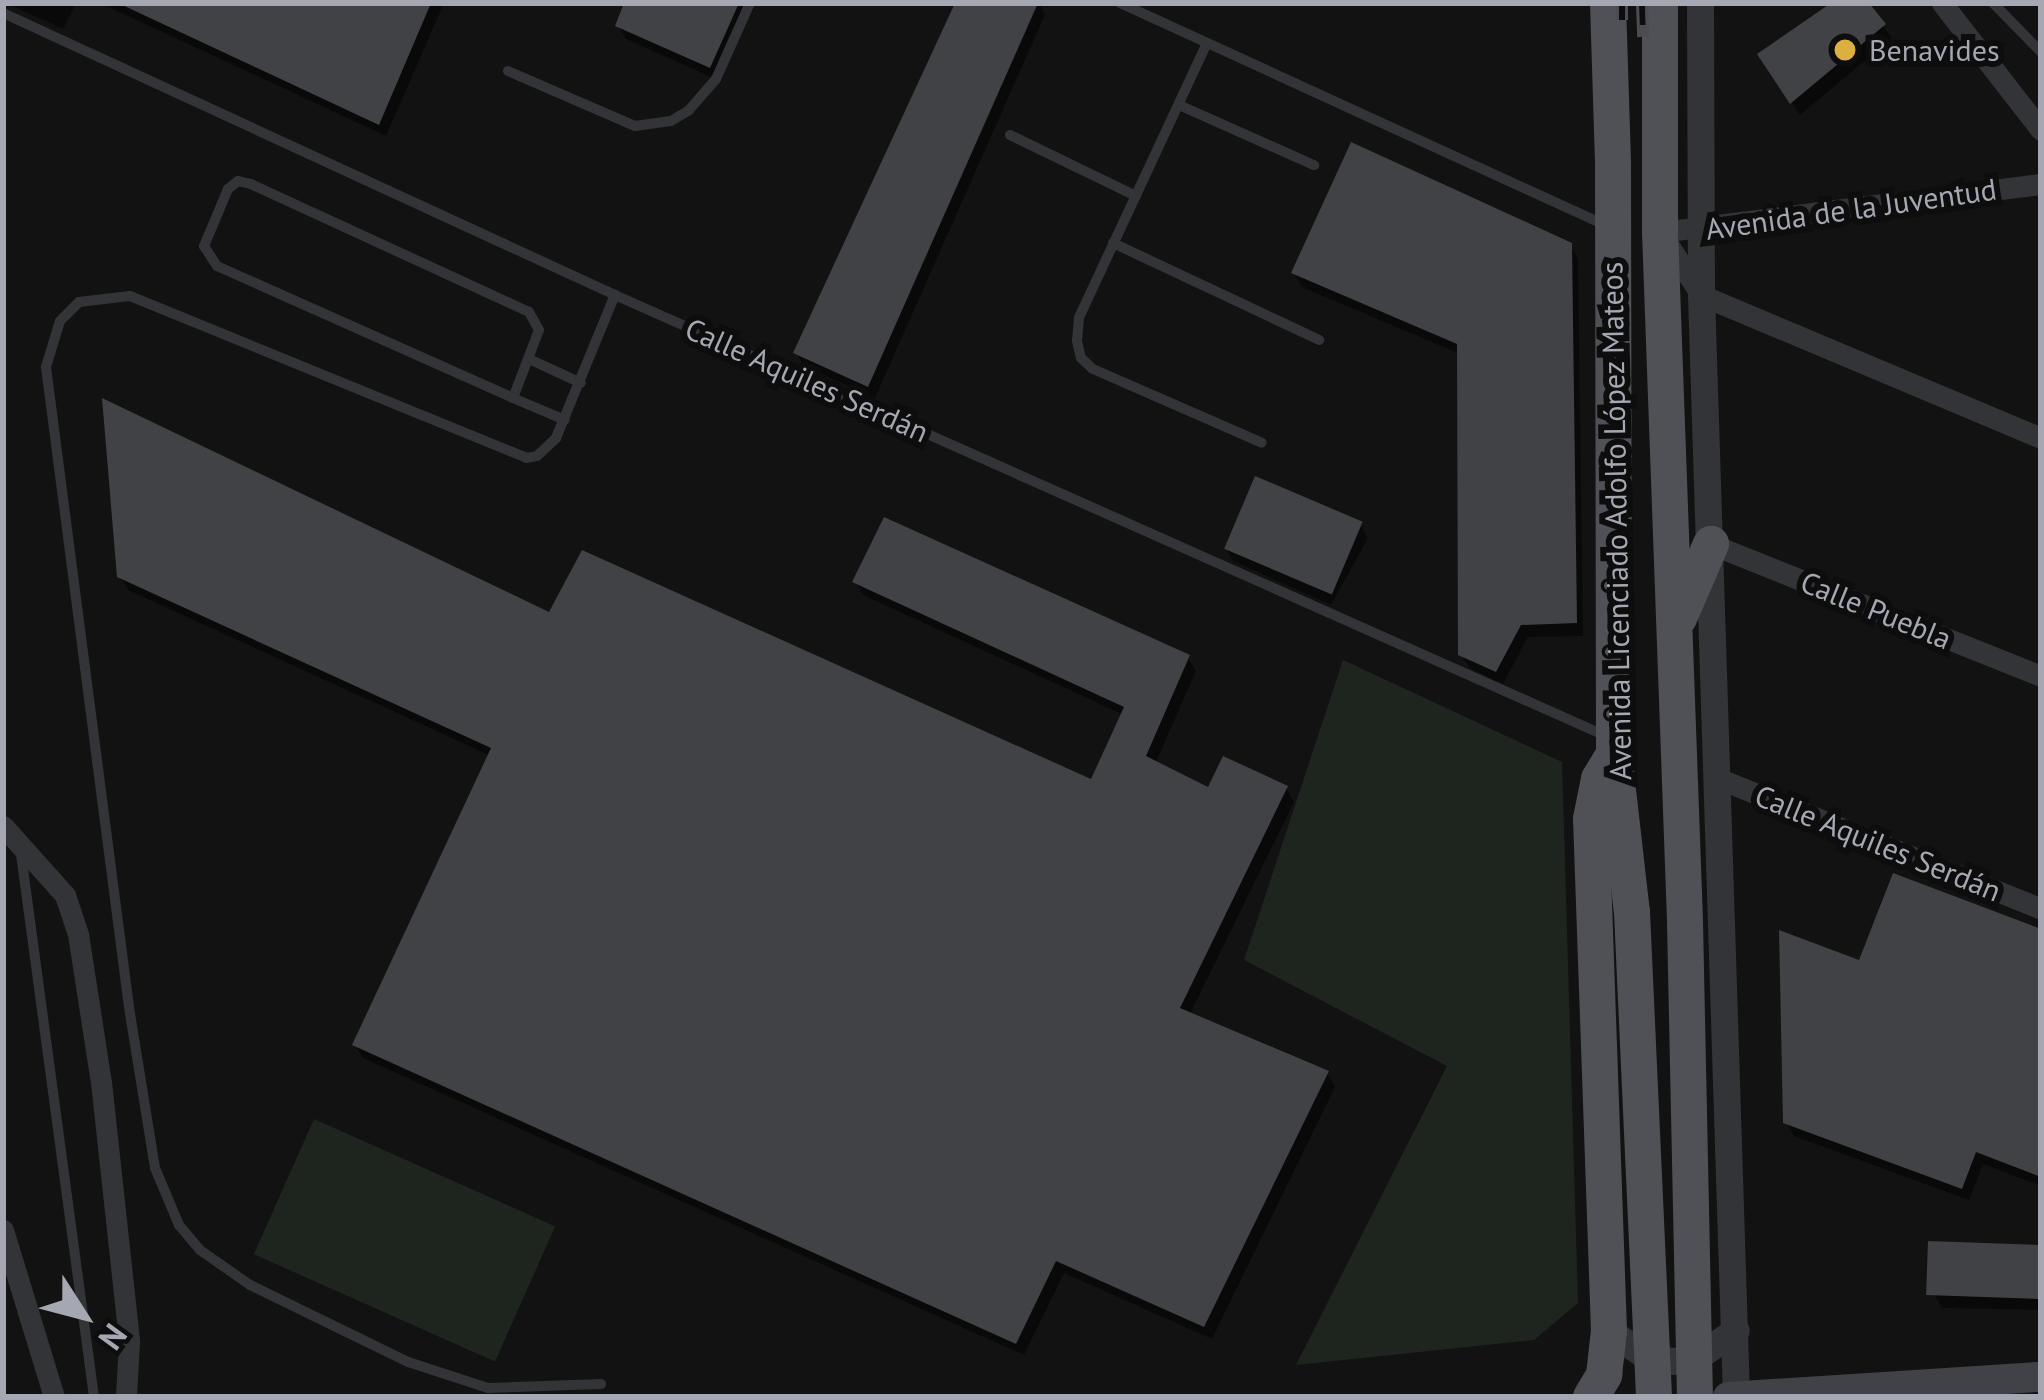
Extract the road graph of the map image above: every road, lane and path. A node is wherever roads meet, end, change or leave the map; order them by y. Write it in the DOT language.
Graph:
graph roads {
  1 [pos="750,3"];
  2 [pos="1120,3"];
  3 [pos="1608,3"];
  4 [pos="1660,3"];
  5 [pos="1700,3"];
  6 [pos="1942,3"];
  7 [pos="1993,3"];
  8 [pos="3,13"];
  9 [pos="1207,43"];
  10 [pos="2041,52"];
  11 [pos="508,70"];
  12 [pos="1178,105"];
  13 [pos="2041,130"];
  14 [pos="1010,135"];
  15 [pos="1314,164"];
  16 [pos="2041,184"];
  17 [pos="1136,196"];
  18 [pos="1613,229"];
  19 [pos="1700,230"];
  20 [pos="1660,232"];
  21 [pos="1113,243"];
  22 [pos="615,295"];
  23 [pos="1701,295"];
  24 [pos="1319,340"];
  25 [pos="529,359"];
  26 [pos="581,382"];
  27 [pos="513,398"];
  28 [pos="565,421"];
  29 [pos="2041,437"];
  30 [pos="1262,443"];
  31 [pos="1711,544"];
  32 [pos="1676,627"];
  33 [pos="2041,676"];
  34 [pos="1614,747"];
  35 [pos="1715,778"];
  36 [pos="3,826"];
  37 [pos="20,845"];
  38 [pos="2041,909"];
  39 [pos="3,1230"];
  40 [pos="1736,1330"];
  41 [pos="1609,1331"];
  42 [pos="2041,1377"];
  43 [pos="601,1384"];
  44 [pos="54,1397"];
  45 [pos="94,1397"];
  46 [pos="126,1397"];
  47 [pos="1591,1397"];
  48 [pos="1654,1397"];
  49 [pos="1695,1397"];
  50 [pos="1732,1397"];
  1 -- 11 [label="lane"];
  2 -- 9 [label="lane"];
  3 -- 18 [label="main road, Avenida Licenciado Adolfo López Mateos"];
  4 -- 20 [label="main road, Avenida Licenciado Adolfo López Mateos"];
  5 -- 19 [label="street"];
  6 -- 13 [label="street"];
  7 -- 10 [label="lane"];
  8 -- 22 [label="lane, Calle Aquiles Serdán"];
  9 -- 12 [label="lane"];
  9 -- 18 [label="lane"];
  12 -- 15 [label="lane"];
  12 -- 17 [label="lane"];
  14 -- 17 [label="lane"];
  16 -- 19 [label="street, Avenida de la Juventud"];
  17 -- 21 [label="lane"];
  18 -- 34 [label="main road, Avenida Licenciado Adolfo López Mateos"];
  19 -- 20 [label="street, Avenida de la Juventud"];
  19 -- 23 [label="street"];
  20 -- 23 [label="street"];
  20 -- 32 [label="main road, Avenida Licenciado Adolfo López Mateos"];
  21 -- 24 [label="lane"];
  21 -- 30 [label="lane"];
  22 -- 26 [label="lane"];
  22 -- 34 [label="lane, Calle Aquiles Serdán"];
  23 -- 29 [label="street"];
  23 -- 31 [label="street"];
  25 -- 26 [label="lane"];
  25 -- 27 [label="lane"];
  25 -- 27 [label="lane"];
  26 -- 28 [label="lane"];
  27 -- 28 [label="lane"];
  28 -- 43 [label="lane"];
  31 -- 32 [label="main road"];
  31 -- 33 [label="street, Calle Puebla"];
  31 -- 35 [label="street"];
  32 -- 49 [label="main road, Avenida Licenciado Adolfo López Mateos, bridge"];
  34 -- 41 [label="main road"];
  34 -- 48 [label="main road, Avenida Licenciado Adolfo López Mateos, bridge"];
  35 -- 38 [label="street, Calle Aquiles Serdán"];
  35 -- 40 [label="street"];
  36 -- 37 [label="street"];
  37 -- 45 [label="lane"];
  37 -- 46 [label="street"];
  39 -- 44 [label="street"];
  40 -- 41 [label="street"];
  40 -- 50 [label="street"];
  41 -- 47 [label="main road"];
  42 -- 50 [label="main road"];
}
